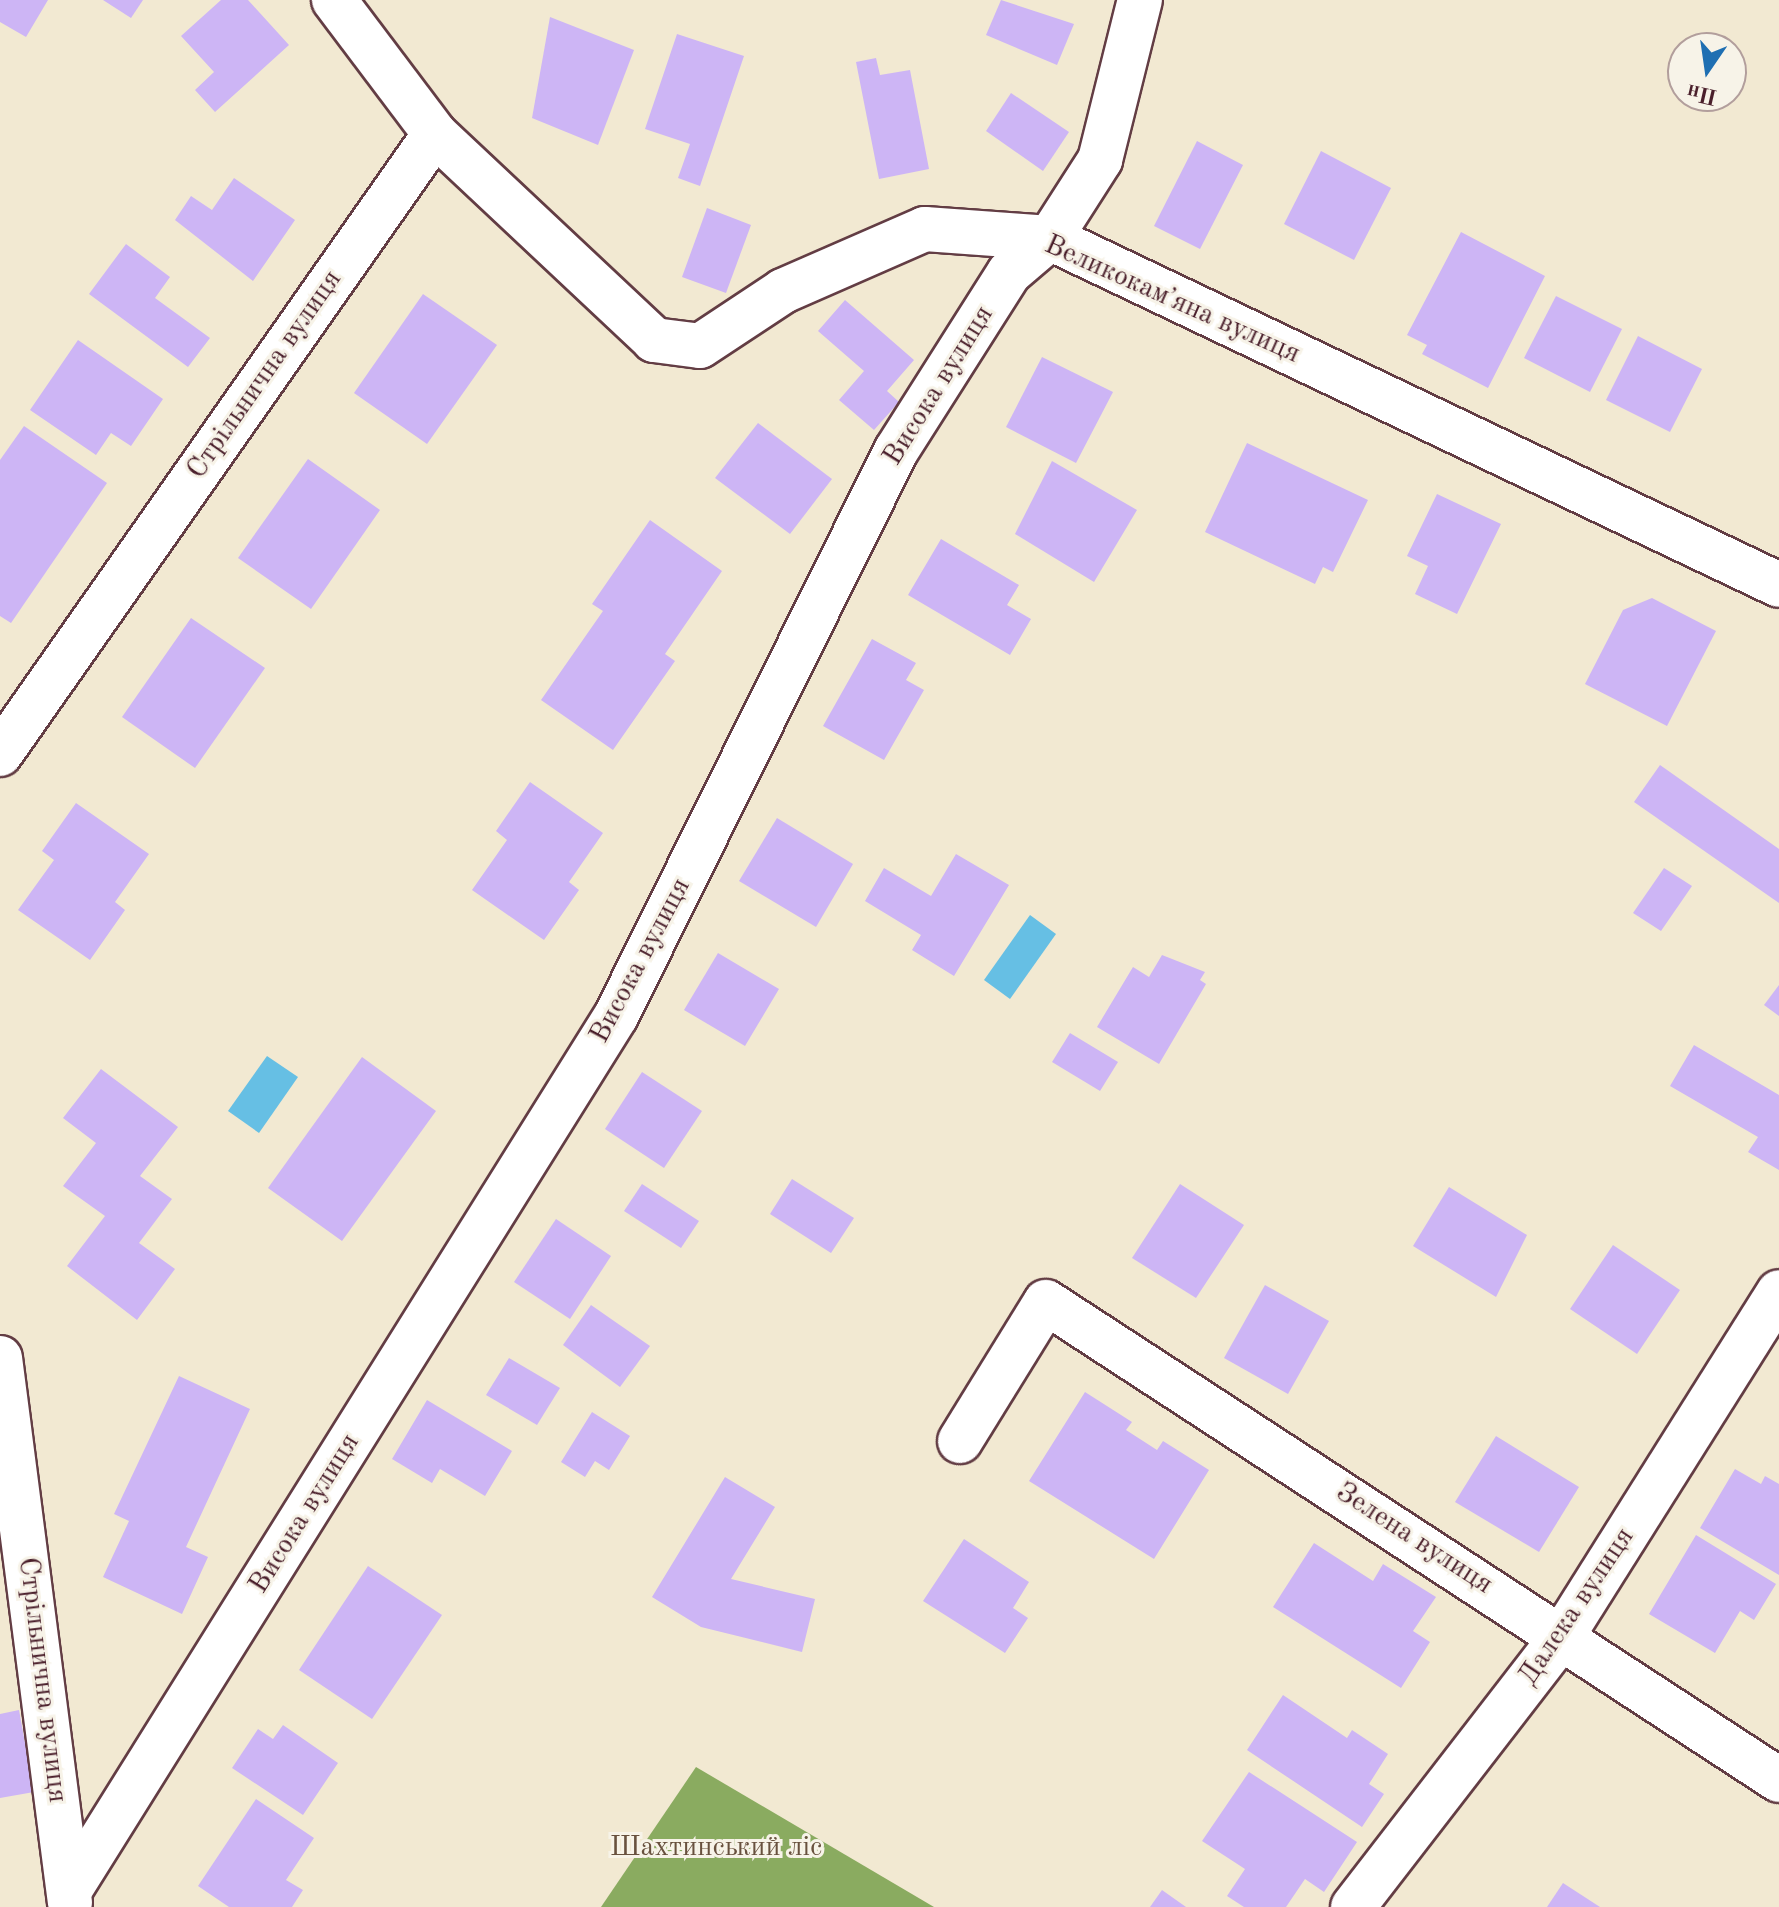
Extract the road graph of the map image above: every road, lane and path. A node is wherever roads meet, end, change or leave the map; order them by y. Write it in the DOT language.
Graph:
graph roads {
  1 [pos="334,0"];
  2 [pos="1140,0"];
  3 [pos="435,134"];
  4 [pos="1050,238"];
  5 [pos="1779,585"];
  6 [pos="0,754"];
  7 [pos="1779,1292"];
  8 [pos="0,1358"];
  9 [pos="960,1441"];
  10 [pos="1563,1635"];
  11 [pos="1779,1780"];
  12 [pos="70,1899"];
  13 [pos="1353,1907"];
  1 -- 3 [label="street"];
  2 -- 4 [label="street, Висока вулиця"];
  3 -- 4 [label="street, Великокамʼяна вулиця"];
  3 -- 6 [label="street, Стрільнична вулиця"];
  4 -- 5 [label="street, Великокамʼяна вулиця"];
  4 -- 12 [label="street, Висока вулиця"];
  7 -- 10 [label="street, Далека вулиця"];
  8 -- 12 [label="street, Стрільнична вулиця"];
  9 -- 10 [label="street, Зелена вулиця"];
  10 -- 11 [label="street, Зелена вулиця"];
  10 -- 13 [label="street, Далека вулиця"];
}
